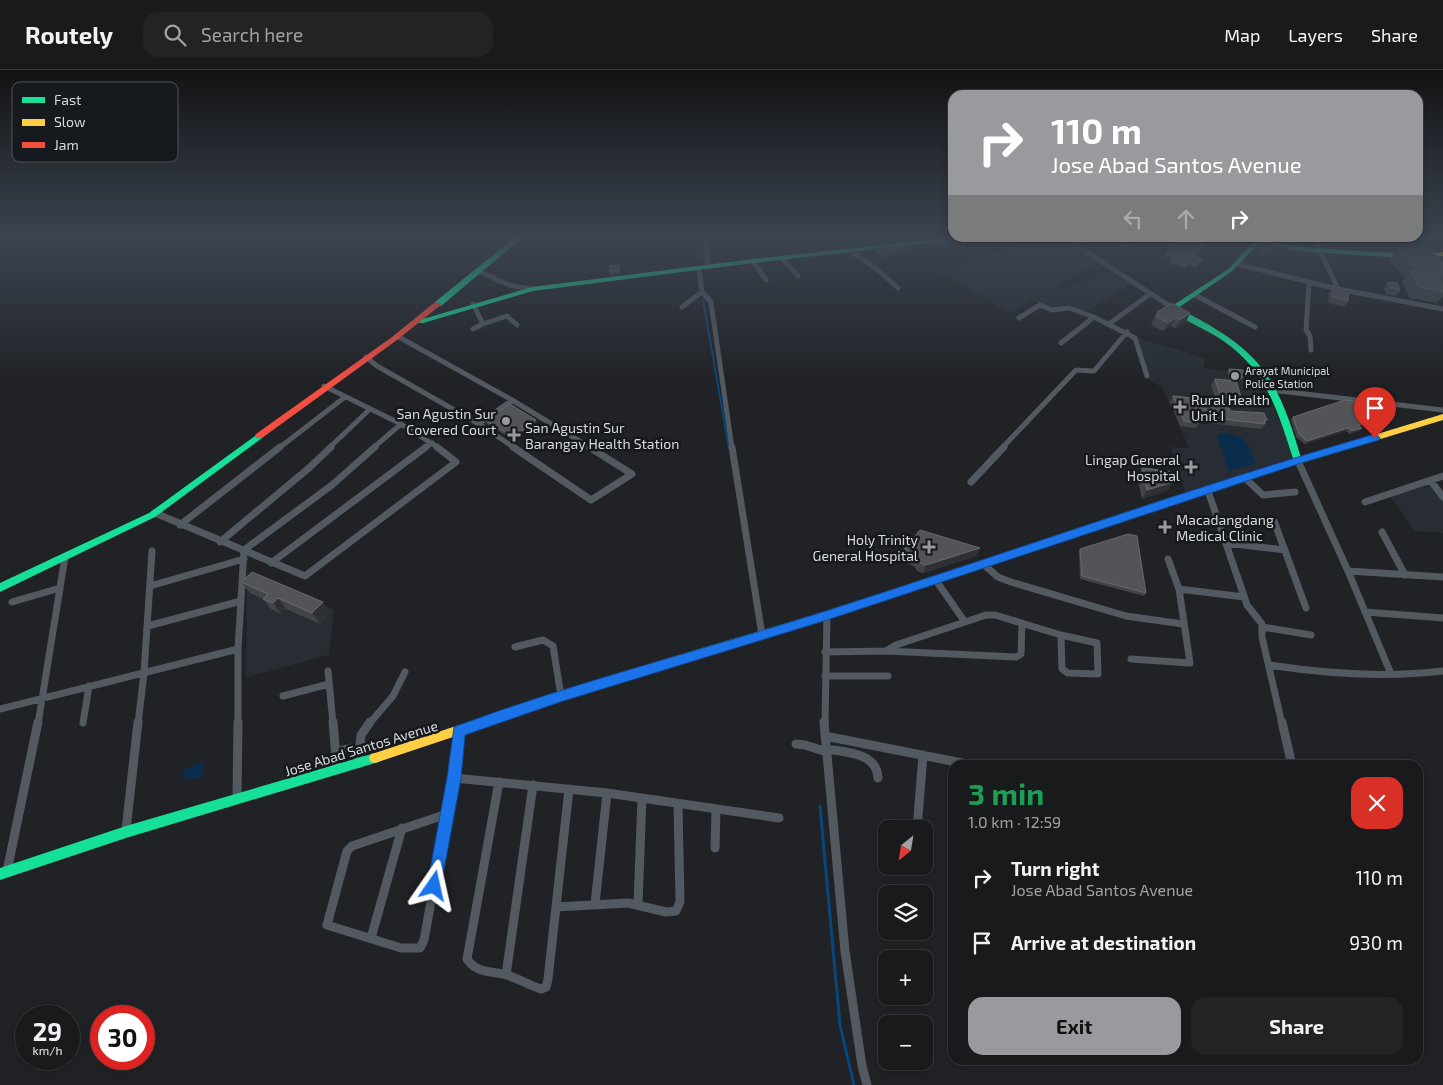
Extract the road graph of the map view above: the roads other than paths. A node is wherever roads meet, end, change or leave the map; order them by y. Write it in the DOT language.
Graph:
graph roads {
  1 [pos="461,285"];
  2 [pos="511,285"];
  3 [pos="560,285"];
  4 [pos="703,285"];
  5 [pos="895,285"];
  6 [pos="1137,285"];
  7 [pos="1208,285"];
  8 [pos="1310,285"];
  9 [pos="1321,285"];
  10 [pos="1336,285"];
  11 [pos="898,288"];
  12 [pos="532,289"];
  13 [pos="1338,289"];
  14 [pos="702,292"];
  15 [pos="1150,294"];
  16 [pos="1195,295"];
  17 [pos="473,304"];
  18 [pos="682,307"];
  19 [pos="1173,308"];
  20 [pos="1443,309"];
  21 [pos="1019,318"];
  22 [pos="1094,318"];
  23 [pos="415,323"];
  24 [pos="484,324"];
  25 [pos="1109,324"];
  26 [pos="517,325"];
  27 [pos="1255,327"];
  28 [pos="474,329"];
  29 [pos="1127,332"];
  30 [pos="397,336"];
  31 [pos="1061,343"];
  32 [pos="1311,350"];
  33 [pos="366,357"];
  34 [pos="720,369"];
  35 [pos="711,370"];
  36 [pos="1147,376"];
  37 [pos="324,386"];
  38 [pos="1271,390"];
  39 [pos="345,397"];
  40 [pos="512,400"];
  41 [pos="370,410"];
  42 [pos="1443,410"];
  43 [pos="1443,416"];
  44 [pos="401,424"];
  45 [pos="479,424"];
  46 [pos="432,443"];
  47 [pos="1298,461"];
  48 [pos="1443,476"];
  49 [pos="1246,479"];
  50 [pos="1431,480"];
  51 [pos="971,482"];
  52 [pos="1208,491"];
  53 [pos="1295,492"];
  54 [pos="1443,497"];
  55 [pos="1365,502"];
  56 [pos="155,513"];
  57 [pos="1274,521"];
  58 [pos="180,525"];
  59 [pos="1382,532"];
  60 [pos="220,542"];
  61 [pos="1227,543"];
  62 [pos="1285,550"];
  63 [pos="152,551"];
  64 [pos="244,554"];
  65 [pos="65,557"];
  66 [pos="1168,559"];
  67 [pos="271,563"];
  68 [pos="983,564"];
  69 [pos="1348,571"];
  70 [pos="1404,575"];
  71 [pos="1443,577"];
  72 [pos="935,579"];
  73 [pos="150,586"];
  74 [pos="0,588"];
  75 [pos="60,588"];
  76 [pos="1179,589"];
  77 [pos="1244,597"];
  78 [pos="241,600"];
  79 [pos="12,602"];
  80 [pos="1306,608"];
  81 [pos="1365,612"];
  82 [pos="827,615"];
  83 [pos="1443,618"];
  84 [pos="965,622"];
  85 [pos="1022,623"];
  86 [pos="1184,624"];
  87 [pos="148,626"];
  88 [pos="1262,627"];
  89 [pos="1061,634"];
  90 [pos="762,635"];
  91 [pos="1312,635"];
  92 [pos="516,647"];
  93 [pos="238,649"];
  94 [pos="886,651"];
  95 [pos="825,652"];
  96 [pos="1131,659"];
  97 [pos="1269,665"];
  98 [pos="328,670"];
  99 [pos="1443,671"];
  100 [pos="405,672"];
  101 [pos="144,673"];
  102 [pos="1392,674"];
  103 [pos="824,676"];
  104 [pos="888,676"];
  105 [pos="329,684"];
  106 [pos="89,686"];
  107 [pos="283,696"];
  108 [pos="560,696"];
  109 [pos="43,698"];
  110 [pos="0,709"];
  111 [pos="83,723"];
  112 [pos="459,732"];
  113 [pos="825,736"];
  114 [pos="796,744"];
  115 [pos="827,750"];
  116 [pos="923,755"];
  117 [pos="948,760"];
  118 [pos="1291,760"];
  119 [pos="358,764"];
  120 [pos="337,770"];
  121 [pos="454,778"];
  122 [pos="878,778"];
  123 [pos="500,782"];
  124 [pos="533,785"];
  125 [pos="569,789"];
  126 [pos="607,793"];
  127 [pos="642,798"];
  128 [pos="237,801"];
  129 [pos="678,805"];
  130 [pos="716,810"];
  131 [pos="448,814"];
  132 [pos="779,818"];
  133 [pos="918,820"];
  134 [pos="402,828"];
  135 [pos="126,832"];
  136 [pos="715,848"];
  137 [pos="4,872"];
  138 [pos="595,904"];
  139 [pos="638,904"];
  140 [pos="556,907"];
  141 [pos="371,938"];
  142 [pos="506,976"];
  143 [pos="868,1085"];
  1 -- 23 [label="main road"];
  2 -- 12 [label="street"];
  3 -- 12 [label="main road"];
  4 -- 14 [label="street"];
  5 -- 11 [label="street"];
  6 -- 15 [label="street"];
  7 -- 16 [label="main road"];
  8 -- 32 [label="street"];
  9 -- 13 [label="street"];
  10 -- 13 [label="street"];
  12 -- 17 [label="main road"];
  13 -- 20 [label="street"];
  14 -- 18 [label="street"];
  14 -- 34 [label="street"];
  15 -- 19 [label="street"];
  15 -- 25 [label="street"];
  16 -- 19 [label="main road"];
  16 -- 27 [label="street"];
  17 -- 23 [label="main road"];
  17 -- 24 [label="street"];
  19 -- 38 [label="main road"];
  21 -- 22 [label="street"];
  22 -- 25 [label="street"];
  22 -- 31 [label="street"];
  23 -- 30 [label="main road"];
  24 -- 26 [label="street"];
  24 -- 28 [label="street"];
  25 -- 29 [label="street"];
  29 -- 36 [label="street"];
  29 -- 51 [label="street"];
  30 -- 33 [label="main road"];
  30 -- 40 [label="street"];
  33 -- 37 [label="main road"];
  33 -- 45 [label="street"];
  34 -- 35 [label="street"];
  34 -- 90 [label="street"];
  37 -- 39 [label="street"];
  37 -- 56 [label="main road"];
  38 -- 42 [label="street"];
  38 -- 47 [label="main road"];
  39 -- 41 [label="street"];
  39 -- 58 [label="street"];
  40 -- 45 [label="street"];
  40 -- 45 [label="street"];
  41 -- 44 [label="street"];
  41 -- 60 [label="street"];
  43 -- 47 [label="main road, Jose Abad Santos Avenue"];
  44 -- 46 [label="street"];
  44 -- 64 [label="street"];
  46 -- 67 [label="street"];
  46 -- 67 [label="street"];
  47 -- 49 [label="main road, Jose Abad Santos Avenue"];
  47 -- 69 [label="street"];
  48 -- 50 [label="street"];
  49 -- 52 [label="main road, Jose Abad Santos Avenue"];
  49 -- 53 [label="street"];
  50 -- 54 [label="street"];
  50 -- 55 [label="street"];
  52 -- 61 [label="street"];
  52 -- 68 [label="main road, Jose Abad Santos Avenue"];
  56 -- 58 [label="street"];
  56 -- 65 [label="main road"];
  57 -- 62 [label="street"];
  58 -- 60 [label="street"];
  59 -- 70 [label="street"];
  60 -- 64 [label="street"];
  61 -- 62 [label="street"];
  61 -- 77 [label="street"];
  62 -- 80 [label="street"];
  63 -- 73 [label="street"];
  64 -- 67 [label="street"];
  64 -- 73 [label="street"];
  64 -- 78 [label="street"];
  65 -- 74 [label="main road"];
  65 -- 75 [label="street"];
  66 -- 76 [label="street"];
  68 -- 72 [label="main road, Jose Abad Santos Avenue"];
  68 -- 86 [label="street"];
  69 -- 70 [label="street"];
  69 -- 81 [label="street"];
  70 -- 71 [label="street"];
  72 -- 82 [label="main road, Jose Abad Santos Avenue"];
  72 -- 84 [label="street"];
  73 -- 87 [label="street"];
  75 -- 79 [label="street"];
  75 -- 109 [label="street"];
  76 -- 77 [label="street"];
  76 -- 86 [label="street"];
  77 -- 88 [label="street"];
  78 -- 87 [label="street"];
  78 -- 93 [label="street"];
  81 -- 83 [label="street"];
  81 -- 102 [label="street"];
  82 -- 90 [label="main road, Jose Abad Santos Avenue"];
  82 -- 95 [label="street"];
  84 -- 85 [label="street"];
  84 -- 94 [label="street"];
  85 -- 89 [label="street"];
  85 -- 94 [label="street"];
  86 -- 96 [label="street"];
  87 -- 101 [label="street"];
  88 -- 91 [label="street"];
  88 -- 97 [label="street"];
  89 -- 89 [label="street"];
  90 -- 108 [label="main road, Jose Abad Santos Avenue"];
  92 -- 108 [label="street"];
  93 -- 101 [label="street"];
  93 -- 128 [label="street"];
  94 -- 95 [label="street"];
  95 -- 103 [label="street"];
  97 -- 102 [label="street"];
  97 -- 118 [label="street"];
  98 -- 105 [label="street"];
  99 -- 102 [label="street"];
  100 -- 119 [label="street"];
  101 -- 106 [label="street"];
  101 -- 135 [label="street"];
  103 -- 104 [label="street"];
  103 -- 113 [label="street"];
  105 -- 107 [label="street"];
  105 -- 120 [label="street"];
  106 -- 109 [label="street"];
  106 -- 111 [label="street"];
  108 -- 112 [label="main road, Jose Abad Santos Avenue"];
  109 -- 110 [label="street"];
  109 -- 137 [label="street"];
  112 -- 119 [label="main road, Jose Abad Santos Avenue"];
  112 -- 121 [label="street"];
  113 -- 115 [label="street"];
  113 -- 116 [label="street"];
  114 -- 115 [label="street"];
  115 -- 122 [label="street"];
  115 -- 143 [label="street"];
  116 -- 117 [label="street"];
  116 -- 133 [label="street"];
  119 -- 120 [label="main road, Jose Abad Santos Avenue"];
  120 -- 128 [label="main road, Jose Abad Santos Avenue"];
  121 -- 123 [label="street"];
  121 -- 131 [label="street"];
  123 -- 124 [label="street"];
  123 -- 142 [label="street"];
  124 -- 125 [label="street"];
  124 -- 142 [label="street"];
  125 -- 126 [label="street"];
  125 -- 140 [label="street"];
  126 -- 127 [label="street"];
  126 -- 138 [label="street"];
  127 -- 129 [label="street"];
  127 -- 139 [label="street"];
  128 -- 135 [label="main road, Jose Abad Santos Avenue"];
  129 -- 130 [label="street"];
  129 -- 139 [label="street"];
  130 -- 132 [label="street"];
  130 -- 136 [label="street"];
  131 -- 134 [label="street"];
  131 -- 141 [label="street"];
  134 -- 141 [label="street"];
  134 -- 141 [label="street"];
  135 -- 137 [label="main road, Jose Abad Santos Avenue"];
  138 -- 139 [label="street"];
  138 -- 140 [label="street"];
  140 -- 142 [label="street"];
}
